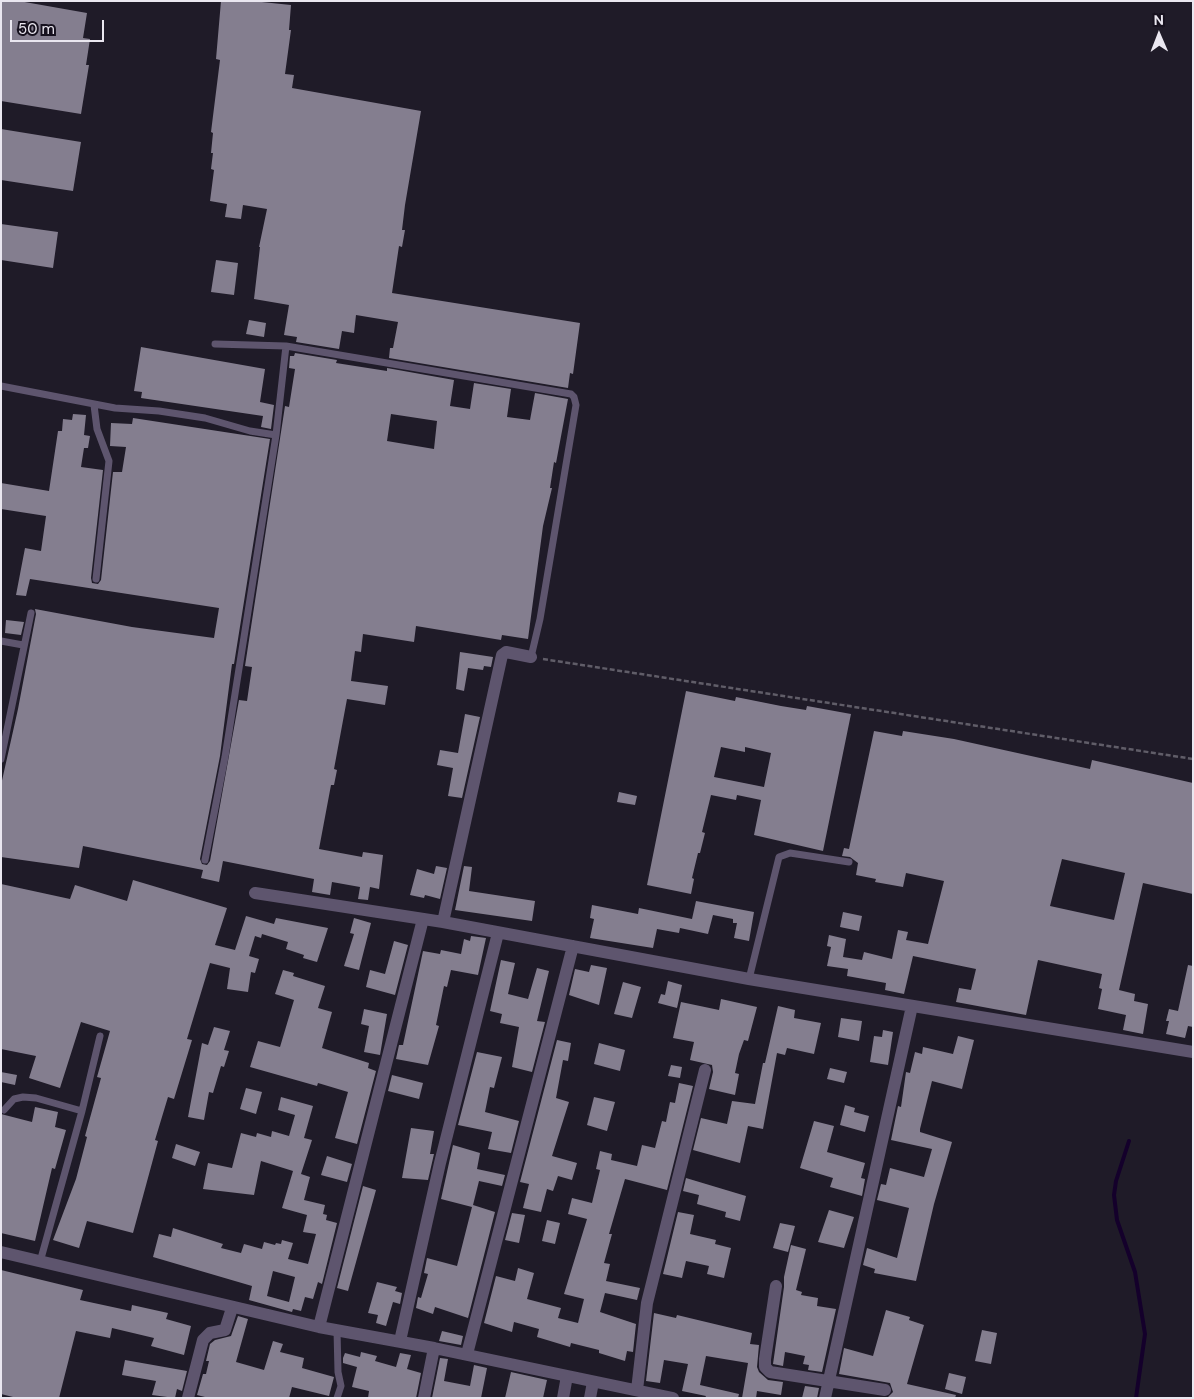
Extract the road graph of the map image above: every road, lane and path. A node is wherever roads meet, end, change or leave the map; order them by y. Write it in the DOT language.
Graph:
graph roads {
  1 [pos="215,344"];
  2 [pos="286,346"];
  3 [pos="1,386"];
  4 [pos="94,405"];
  5 [pos="276,435"];
  6 [pos="96,580"];
  7 [pos="31,613"];
  8 [pos="1,641"];
  9 [pos="23,645"];
  10 [pos="531,657"];
  11 [pos="1,759"];
  12 [pos="1193,759"];
  13 [pos="205,860"];
  14 [pos="849,862"];
  15 [pos="255,893"];
  16 [pos="422,919"];
  17 [pos="443,922"];
  18 [pos="498,933"];
  19 [pos="573,946"];
  20 [pos="749,979"];
  21 [pos="912,1006"];
  22 [pos="100,1036"];
  23 [pos="1193,1052"];
  24 [pos="705,1070"];
  25 [pos="4,1110"];
  26 [pos="82,1111"];
  27 [pos="1,1252"];
  28 [pos="40,1262"];
  29 [pos="776,1286"];
  30 [pos="232,1308"];
  31 [pos="318,1327"];
  32 [pos="337,1330"];
  33 [pos="400,1342"];
  34 [pos="434,1348"];
  35 [pos="467,1354"];
  36 [pos="567,1376"];
  37 [pos="593,1382"];
  38 [pos="828,1382"];
  39 [pos="637,1390"];
  40 [pos="885,1390"];
  41 [pos="188,1398"];
  42 [pos="337,1398"];
  43 [pos="424,1398"];
  44 [pos="562,1398"];
  45 [pos="590,1398"];
  46 [pos="673,1398"];
  47 [pos="824,1398"];
  1 -- 2 [label="lane"];
  2 -- 5 [label="lane"];
  2 -- 10 [label="lane"];
  3 -- 4 [label="lane"];
  4 -- 5 [label="lane"];
  4 -- 6 [label="lane"];
  5 -- 13 [label="lane"];
  7 -- 9 [label="lane"];
  8 -- 9 [label="lane"];
  9 -- 11 [label="lane"];
  10 -- 12 [label="path"];
  10 -- 17 [label="street"];
  14 -- 20 [label="lane"];
  15 -- 16 [label="street"];
  16 -- 17 [label="street"];
  16 -- 31 [label="street"];
  17 -- 18 [label="street"];
  18 -- 19 [label="street"];
  18 -- 33 [label="street"];
  19 -- 20 [label="street"];
  19 -- 35 [label="street"];
  20 -- 21 [label="street"];
  21 -- 23 [label="street"];
  21 -- 38 [label="street"];
  22 -- 26 [label="lane"];
  24 -- 39 [label="street"];
  25 -- 26 [label="lane"];
  26 -- 28 [label="lane"];
  27 -- 28 [label="street"];
  28 -- 30 [label="street"];
  29 -- 38 [label="street"];
  30 -- 31 [label="street"];
  30 -- 41 [label="street"];
  31 -- 32 [label="street"];
  32 -- 33 [label="street"];
  32 -- 42 [label="lane"];
  33 -- 34 [label="street"];
  34 -- 35 [label="street"];
  34 -- 43 [label="street"];
  35 -- 36 [label="street"];
  36 -- 37 [label="street"];
  36 -- 44 [label="street"];
  37 -- 39 [label="street"];
  37 -- 45 [label="street"];
  38 -- 40 [label="street"];
  38 -- 47 [label="street"];
  39 -- 46 [label="street"];
}
